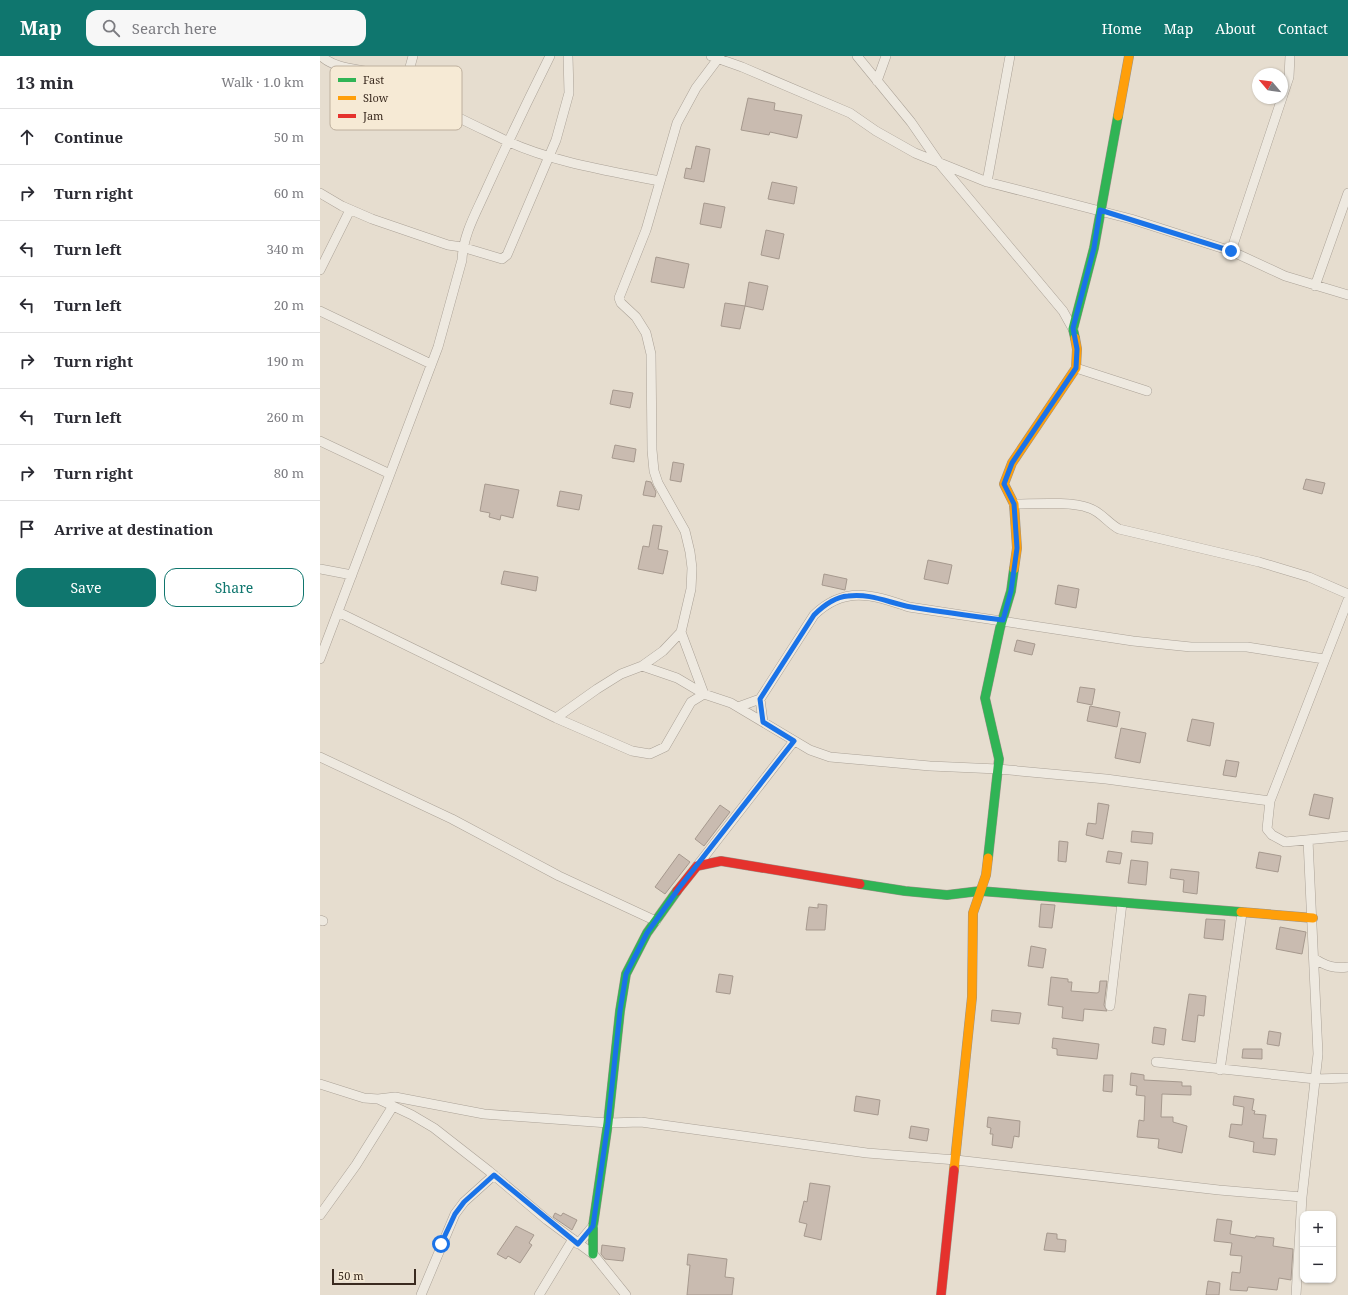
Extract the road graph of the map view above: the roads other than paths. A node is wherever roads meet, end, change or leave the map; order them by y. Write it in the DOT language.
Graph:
graph roads {
  1 [pos="321,56"];
  2 [pos="413,56"];
  3 [pos="550,56"];
  4 [pos="568,56"];
  5 [pos="857,56"];
  6 [pos="886,56"];
  7 [pos="1010,56"];
  8 [pos="1129,56"];
  9 [pos="1290,56"];
  10 [pos="716,57"];
  11 [pos="339,66"];
  12 [pos="410,66"];
  13 [pos="877,81"];
  14 [pos="462,118"];
  15 [pos="508,142"];
  16 [pos="549,156"];
  17 [pos="940,164"];
  18 [pos="659,181"];
  19 [pos="987,182"];
  20 [pos="320,193"];
  21 [pos="1348,194"];
  22 [pos="350,210"];
  23 [pos="1100,210"];
  24 [pos="462,247"];
  25 [pos="1231,251"];
  26 [pos="320,270"];
  27 [pos="1315,286"];
  28 [pos="1348,295"];
  29 [pos="320,311"];
  30 [pos="1073,328"];
  31 [pos="431,364"];
  32 [pos="1076,368"];
  33 [pos="1148,391"];
  34 [pos="320,441"];
  35 [pos="390,474"];
  36 [pos="1014,504"];
  37 [pos="320,569"];
  38 [pos="352,575"];
  39 [pos="1348,594"];
  40 [pos="1348,600"];
  41 [pos="338,612"];
  42 [pos="1003,620"];
  43 [pos="681,632"];
  44 [pos="320,659"];
  45 [pos="1324,659"];
  46 [pos="642,666"];
  47 [pos="704,694"];
  48 [pos="760,699"];
  49 [pos="738,707"];
  50 [pos="556,718"];
  51 [pos="763,722"];
  52 [pos="794,741"];
  53 [pos="320,757"];
  54 [pos="998,769"];
  55 [pos="1270,801"];
  56 [pos="1348,836"];
  57 [pos="1308,840"];
  58 [pos="697,866"];
  59 [pos="980,891"];
  60 [pos="1122,903"];
  61 [pos="1242,913"];
  62 [pos="1313,918"];
  63 [pos="656,921"];
  64 [pos="1315,959"];
  65 [pos="1348,967"];
  66 [pos="1110,1006"];
  67 [pos="1156,1062"];
  68 [pos="1220,1070"];
  69 [pos="1348,1078"];
  70 [pos="1316,1079"];
  71 [pos="320,1084"];
  72 [pos="378,1099"];
  73 [pos="417,1100"];
  74 [pos="393,1106"];
  75 [pos="405,1112"];
  76 [pos="608,1123"];
  77 [pos="956,1160"];
  78 [pos="494,1175"];
  79 [pos="1302,1197"];
  80 [pos="320,1215"];
  81 [pos="593,1226"];
  82 [pos="575,1242"];
  83 [pos="593,1254"];
  84 [pos="421,1295"];
  85 [pos="539,1295"];
  86 [pos="626,1295"];
  87 [pos="941,1295"];
  88 [pos="1296,1295"];
  1 -- 11 [label="street"];
  2 -- 12 [label="street"];
  3 -- 15 [label="street"];
  4 -- 16 [label="street"];
  5 -- 13 [label="street"];
  6 -- 13 [label="street"];
  7 -- 19 [label="street"];
  8 -- 23 [label="street"];
  9 -- 25 [label="street"];
  10 -- 17 [label="street"];
  10 -- 18 [label="street"];
  13 -- 17 [label="street"];
  14 -- 15 [label="street"];
  15 -- 16 [label="street"];
  15 -- 24 [label="street"];
  16 -- 18 [label="street"];
  16 -- 24 [label="street"];
  17 -- 19 [label="street"];
  17 -- 30 [label="street"];
  18 -- 43 [label="street"];
  19 -- 23 [label="street"];
  20 -- 22 [label="street"];
  21 -- 27 [label="street"];
  22 -- 24 [label="street"];
  22 -- 26 [label="street"];
  23 -- 25 [label="street"];
  23 -- 30 [label="street"];
  24 -- 31 [label="street"];
  25 -- 27 [label="street"];
  27 -- 28 [label="street"];
  29 -- 31 [label="street"];
  30 -- 32 [label="street"];
  31 -- 35 [label="street"];
  32 -- 33 [label="street"];
  32 -- 36 [label="street"];
  34 -- 35 [label="street"];
  35 -- 38 [label="street"];
  36 -- 39 [label="street"];
  36 -- 42 [label="street"];
  37 -- 38 [label="street"];
  38 -- 41 [label="street"];
  40 -- 45 [label="street"];
  41 -- 44 [label="street"];
  41 -- 50 [label="street"];
  42 -- 45 [label="street"];
  42 -- 48 [label="street"];
  42 -- 54 [label="street"];
  43 -- 46 [label="street"];
  43 -- 47 [label="street"];
  45 -- 55 [label="street"];
  46 -- 47 [label="street"];
  46 -- 50 [label="street"];
  47 -- 49 [label="street"];
  47 -- 50 [label="street"];
  48 -- 49 [label="street"];
  48 -- 51 [label="street"];
  49 -- 51 [label="street"];
  51 -- 52 [label="street"];
  52 -- 54 [label="street"];
  52 -- 58 [label="street"];
  53 -- 63 [label="street"];
  54 -- 55 [label="street"];
  54 -- 59 [label="street"];
  55 -- 57 [label="street"];
  56 -- 57 [label="street"];
  57 -- 62 [label="street"];
  58 -- 59 [label="street"];
  58 -- 63 [label="street"];
  59 -- 60 [label="street"];
  59 -- 77 [label="street"];
  60 -- 61 [label="street"];
  60 -- 66 [label="street"];
  61 -- 62 [label="street"];
  61 -- 68 [label="street"];
  62 -- 64 [label="street"];
  63 -- 76 [label="street"];
  64 -- 65 [label="street"];
  64 -- 70 [label="street"];
  67 -- 68 [label="street"];
  68 -- 70 [label="street"];
  69 -- 70 [label="street"];
  70 -- 79 [label="street"];
  71 -- 72 [label="street"];
  72 -- 73 [label="street"];
  72 -- 74 [label="street"];
  73 -- 75 [label="street"];
  73 -- 76 [label="street"];
  74 -- 75 [label="street"];
  74 -- 80 [label="street"];
  75 -- 78 [label="street"];
  76 -- 77 [label="street"];
  76 -- 81 [label="street"];
  77 -- 79 [label="street"];
  77 -- 87 [label="street"];
  78 -- 82 [label="street"];
  78 -- 84 [label="street"];
  79 -- 88 [label="street"];
  81 -- 82 [label="street"];
  81 -- 83 [label="street"];
  82 -- 83 [label="street"];
  82 -- 85 [label="street"];
  83 -- 86 [label="street"];
}
